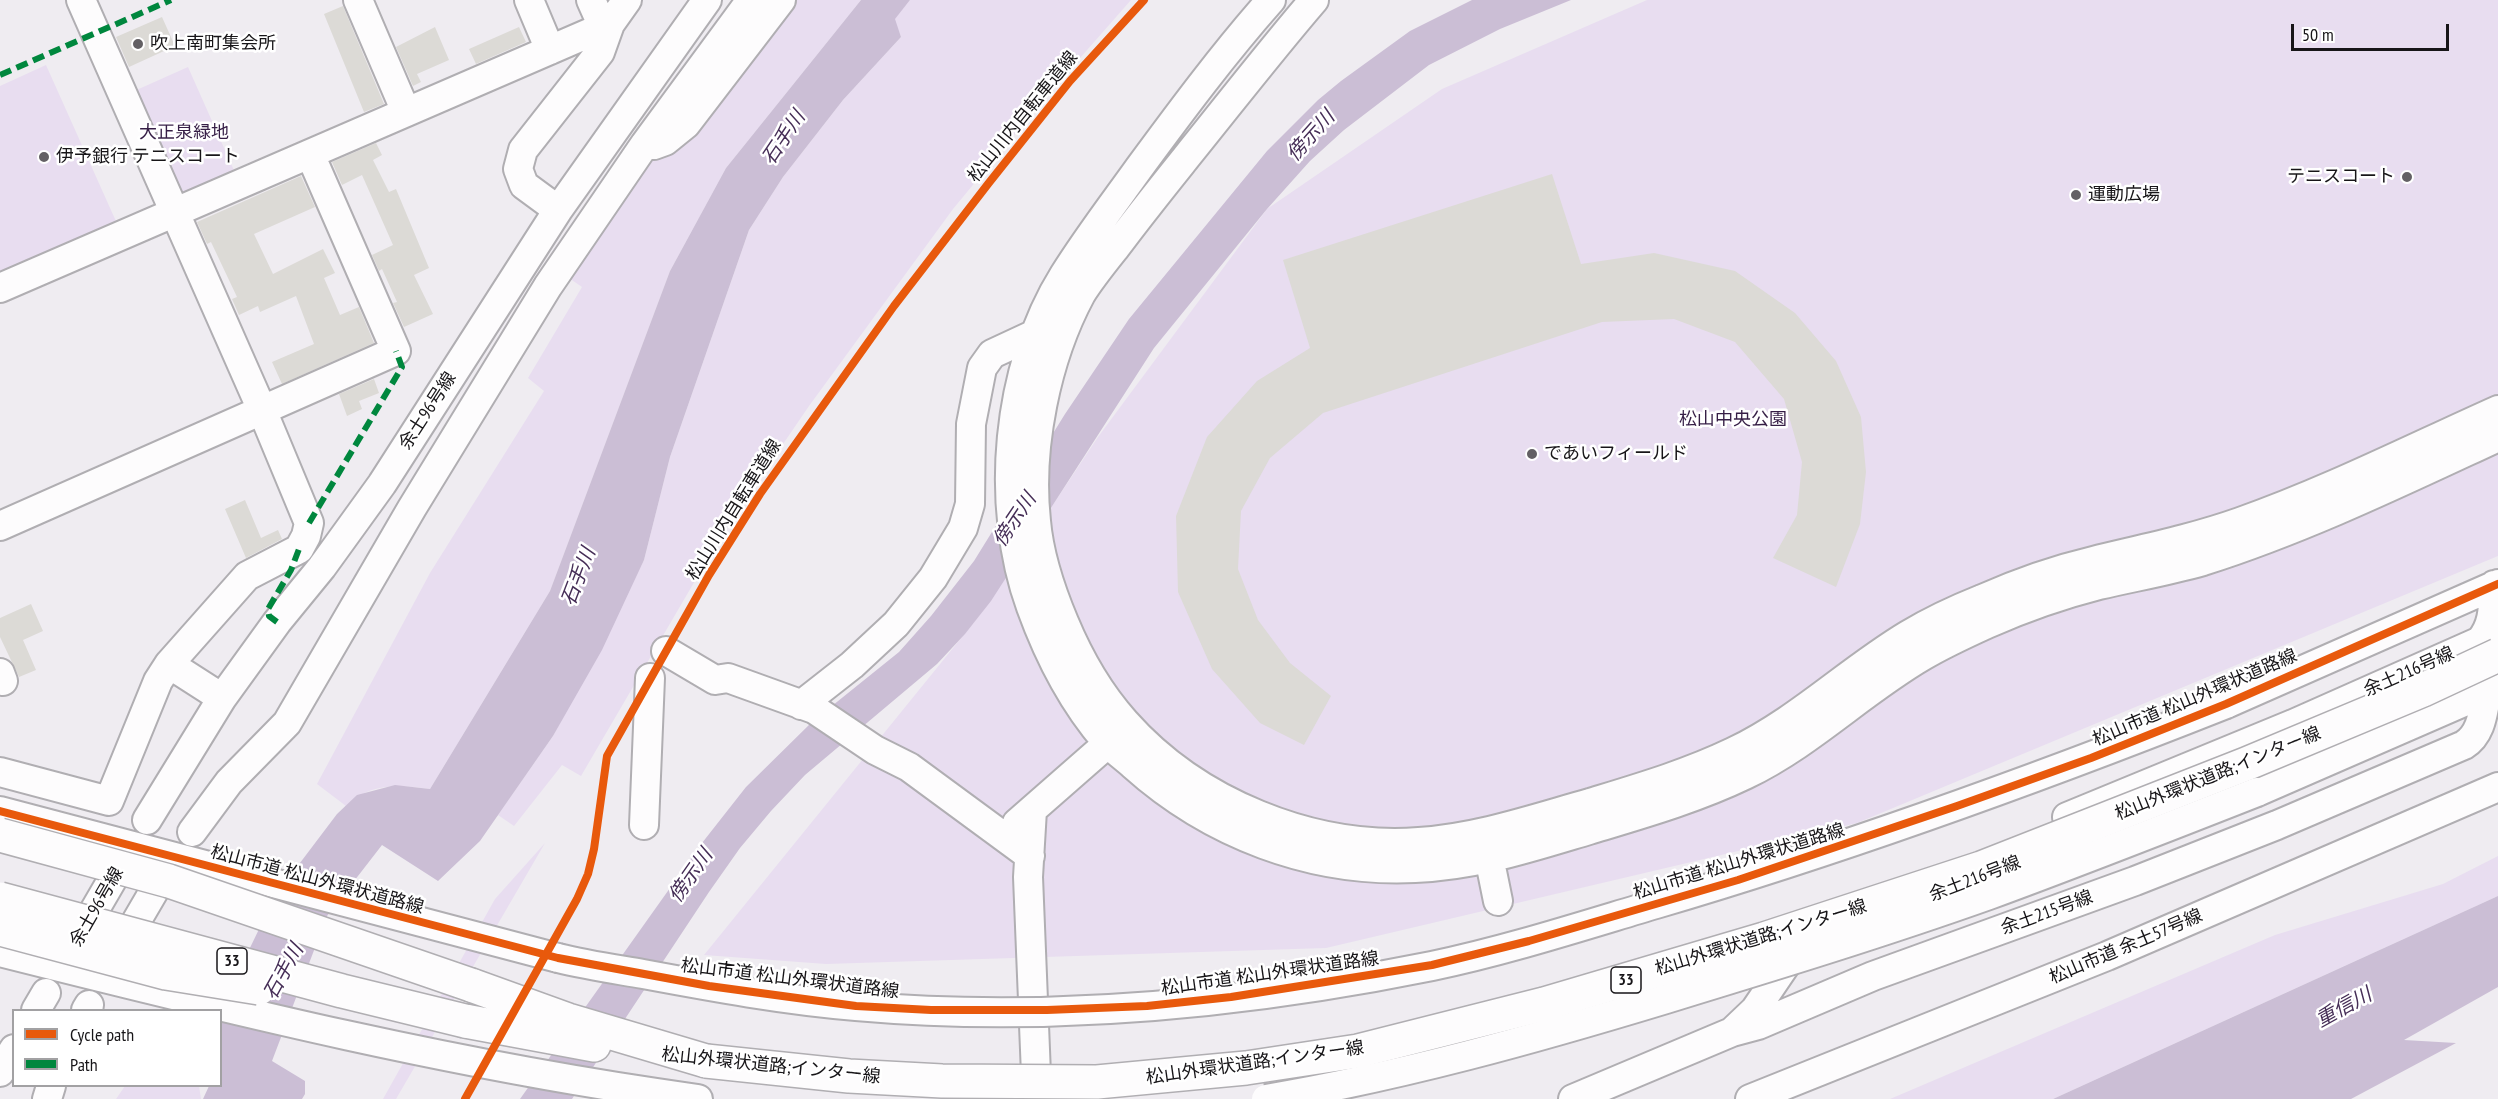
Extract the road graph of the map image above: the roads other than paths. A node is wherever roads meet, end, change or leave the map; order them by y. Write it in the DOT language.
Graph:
graph roads {
  1 [pos="81,0"];
  2 [pos="358,0"];
  3 [pos="528,0"];
  4 [pos="591,0"];
  5 [pos="627,0"];
  6 [pos="707,0"];
  7 [pos="751,0"];
  8 [pos="781,0"];
  9 [pos="1271,0"];
  10 [pos="1308,4"];
  11 [pos="1254,12"];
  12 [pos="607,26"];
  13 [pos="554,48"];
  14 [pos="582,77"];
  15 [pos="406,112"];
  16 [pos="645,144"];
  17 [pos="310,154"];
  18 [pos="558,210"];
  19 [pos="173,212"];
  20 [pos="0,288"];
  21 [pos="1035,334"];
  22 [pos="262,410"];
  23 [pos="2498,410"];
  24 [pos="2498,437"];
  25 [pos="0,526"];
  26 [pos="2496,585"];
  27 [pos="666,651"];
  28 [pos="2498,655"];
  29 [pos="169,664"];
  30 [pos="650,678"];
  31 [pos="2492,690"];
  32 [pos="222,698"];
  33 [pos="808,707"];
  34 [pos="1118,734"];
  35 [pos="0,772"];
  36 [pos="2498,787"];
  37 [pos="1032,810"];
  38 [pos="0,811"];
  39 [pos="147,820"];
  40 [pos="644,825"];
  41 [pos="192,832"];
  42 [pos="0,835"];
  43 [pos="1002,835"];
  44 [pos="1487,847"];
  45 [pos="126,856"];
  46 [pos="1029,856"];
  47 [pos="168,867"];
  48 [pos="0,899"];
  49 [pos="1498,901"];
  50 [pos="0,929"];
  51 [pos="0,952"];
  52 [pos="67,957"];
  53 [pos="110,967"];
  54 [pos="465,1021"];
  55 [pos="1732,1032"];
  56 [pos="12,1052"];
  57 [pos="706,1061"];
  58 [pos="0,1072"];
  59 [pos="698,1099"];
  60 [pos="1037,1099"];
  61 [pos="1266,1099"];
  62 [pos="1574,1099"];
  63 [pos="1750,1099"];
  1 -- 19 [label="street"];
  2 -- 15 [label="street"];
  3 -- 13 [label="street"];
  4 -- 12 [label="street"];
  5 -- 12 [label="street"];
  6 -- 18 [label="street, 余土96号線"];
  7 -- 16 [label="street"];
  8 -- 16 [label="street"];
  9 -- 11 [label="street"];
  10 -- 34 [label="street"];
  11 -- 21 [label="street"];
  12 -- 13 [label="street"];
  12 -- 14 [label="street"];
  13 -- 14 [label="street"];
  13 -- 15 [label="street"];
  14 -- 18 [label="street"];
  15 -- 17 [label="street"];
  16 -- 41 [label="street"];
  17 -- 19 [label="street"];
  17 -- 22 [label="street"];
  18 -- 32 [label="street, 余土96号線"];
  19 -- 20 [label="street"];
  19 -- 22 [label="street"];
  21 -- 33 [label="street"];
  21 -- 34 [label="street"];
  22 -- 25 [label="street"];
  22 -- 29 [label="street"];
  23 -- 44 [label="street"];
  24 -- 44 [label="street"];
  26 -- 38 [label="street, 松山市道 松山外環状道路線, bridge"];
  26 -- 55 [label="street, 余土216号線"];
  27 -- 33 [label="street"];
  28 -- 57 [label="highway, 松山外環状道路;インター線 / 33, bridge"];
  29 -- 32 [label="street"];
  29 -- 35 [label="street"];
  30 -- 40 [label="street"];
  31 -- 55 [label="street, 余土215号線"];
  31 -- 61 [label="street, bridge"];
  32 -- 39 [label="street, 余土96号線"];
  33 -- 43 [label="street"];
  34 -- 37 [label="street"];
  34 -- 44 [label="street"];
  36 -- 63 [label="street, 松山市道 余土57号線"];
  37 -- 43 [label="street"];
  37 -- 46 [label="street"];
  42 -- 57 [label="highway, 33, bridge"];
  43 -- 46 [label="street"];
  44 -- 49 [label="street"];
  45 -- 52 [label="street, 余土96号線"];
  46 -- 60 [label="street"];
  47 -- 53 [label="street"];
  48 -- 54 [label="highway, 松山外環状道路;インター線 / 33, bridge"];
  50 -- 54 [label="highway, bridge"];
  51 -- 59 [label="street"];
  54 -- 57 [label="highway, 松山外環状道路;インター線 / 33"];
  55 -- 62 [label="street, 余土215号線"];
  56 -- 58 [label="street"];
}
